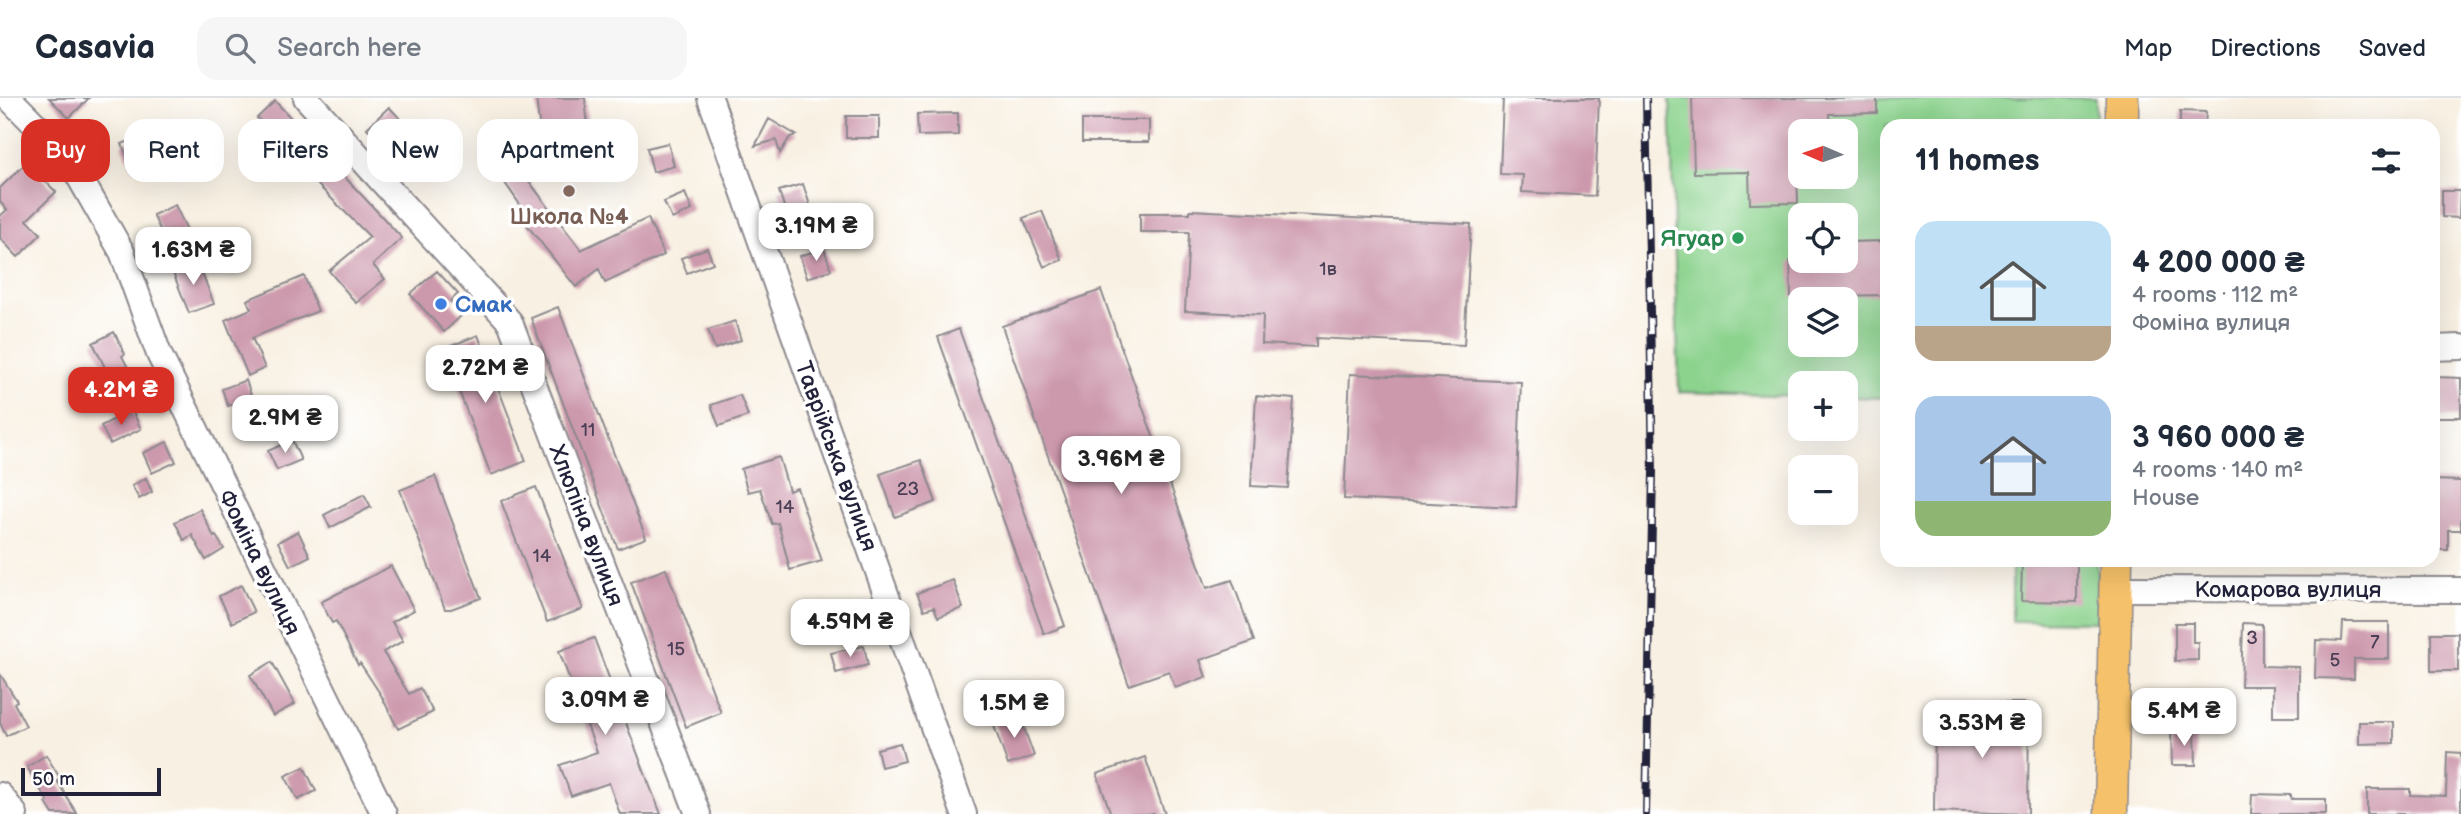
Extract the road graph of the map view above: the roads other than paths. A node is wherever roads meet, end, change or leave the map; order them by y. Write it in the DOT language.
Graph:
graph roads {
  1 [pos="7,98"];
  2 [pos="306,98"];
  3 [pos="710,98"];
  4 [pos="2122,98"];
  5 [pos="0,104"];
  6 [pos="2122,119"];
  7 [pos="2461,347"];
  8 [pos="2440,348"];
  9 [pos="2115,574"];
  10 [pos="2461,590"];
  11 [pos="0,795"];
  12 [pos="15,814"];
  13 [pos="384,814"];
  14 [pos="698,814"];
  15 [pos="964,814"];
  16 [pos="2111,814"];
  1 -- 5 [label="street"];
  1 -- 13 [label="street, Фоміна вулиця"];
  2 -- 14 [label="street, Хлюпіна вулиця"];
  3 -- 15 [label="street, Таврійська вулиця"];
  4 -- 6 [label="main road"];
  7 -- 8 [label="street"];
  9 -- 10 [label="street, Комарова вулиця"];
  9 -- 16 [label="main road"];
  11 -- 12 [label="street"];
}
